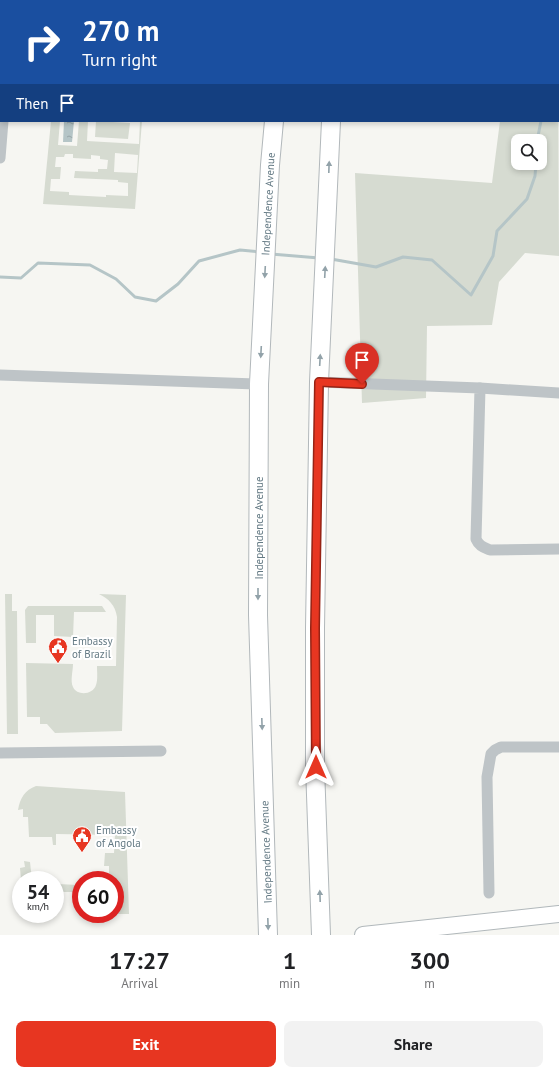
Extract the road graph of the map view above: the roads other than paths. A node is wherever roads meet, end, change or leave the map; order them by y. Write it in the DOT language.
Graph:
graph roads {
  1 [pos="3,122"];
  2 [pos="274,122"];
  3 [pos="331,122"];
  4 [pos="0,158"];
  5 [pos="0,375"];
  6 [pos="319,382"];
  7 [pos="259,384"];
  8 [pos="480,388"];
  9 [pos="559,393"];
  10 [pos="559,549"];
  11 [pos="559,746"];
  12 [pos="161,751"];
  13 [pos="0,753"];
  14 [pos="489,893"];
  15 [pos="559,914"];
  16 [pos="268,935"];
  17 [pos="321,935"];
  18 [pos="363,935"];
  1 -- 4 [label="street"];
  2 -- 7 [label="main road, Independence Avenue, one-way"];
  6 -- 3 [label="main road, one-way"];
  5 -- 7 [label="street"];
  6 -- 8 [label="street"];
  17 -- 6 [label="main road, one-way"];
  7 -- 16 [label="main road, Independence Avenue, one-way"];
  8 -- 9 [label="street"];
  8 -- 10 [label="street"];
  11 -- 14 [label="street"];
  12 -- 13 [label="street"];
  15 -- 18 [label="street"];
}
